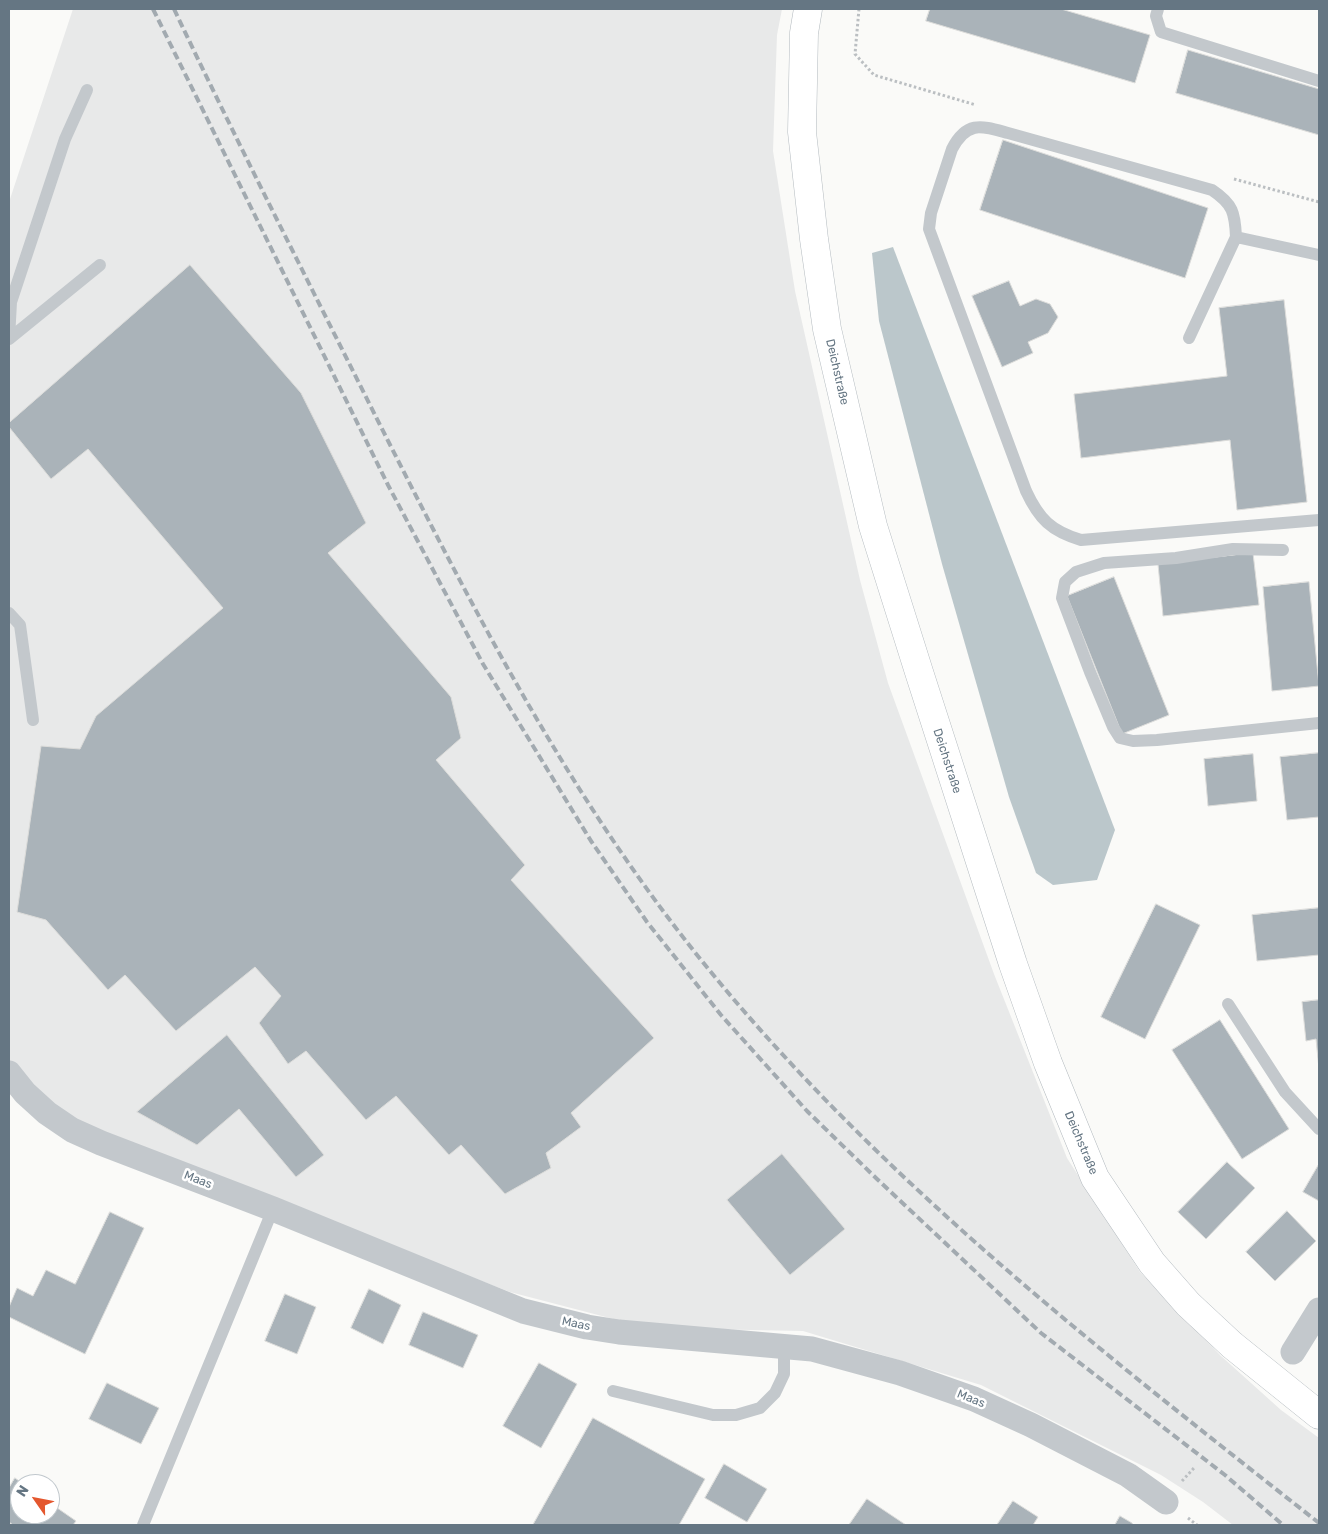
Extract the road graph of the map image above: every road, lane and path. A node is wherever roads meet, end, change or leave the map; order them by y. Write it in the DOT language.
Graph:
graph roads {
  1 [pos="808,9"];
  2 [pos="1158,9"];
  3 [pos="1319,81"];
  4 [pos="87,90"];
  5 [pos="1236,238"];
  6 [pos="1319,255"];
  7 [pos="100,266"];
  8 [pos="1189,338"];
  9 [pos="9,339"];
  10 [pos="1319,520"];
  11 [pos="1283,550"];
  12 [pos="9,613"];
  13 [pos="33,720"];
  14 [pos="1319,723"];
  15 [pos="1228,1004"];
  16 [pos="9,1073"];
  17 [pos="1319,1129"];
  18 [pos="273,1209"];
  19 [pos="1319,1310"];
  20 [pos="784,1347"];
  21 [pos="1293,1352"];
  22 [pos="612,1391"];
  23 [pos="1319,1415"];
  24 [pos="1166,1502"];
  25 [pos="143,1525"];
  1 -- 23 [label="main road, Deichstraße"];
  2 -- 3 [label="lane"];
  4 -- 9 [label="lane"];
  5 -- 6 [label="lane"];
  5 -- 8 [label="lane"];
  5 -- 10 [label="lane"];
  7 -- 9 [label="lane"];
  11 -- 14 [label="lane"];
  12 -- 13 [label="lane"];
  15 -- 17 [label="lane"];
  16 -- 18 [label="street, Maas"];
  18 -- 20 [label="street, Maas"];
  18 -- 25 [label="lane"];
  19 -- 21 [label="street"];
  20 -- 22 [label="lane"];
  20 -- 24 [label="street, Maas"];
}
